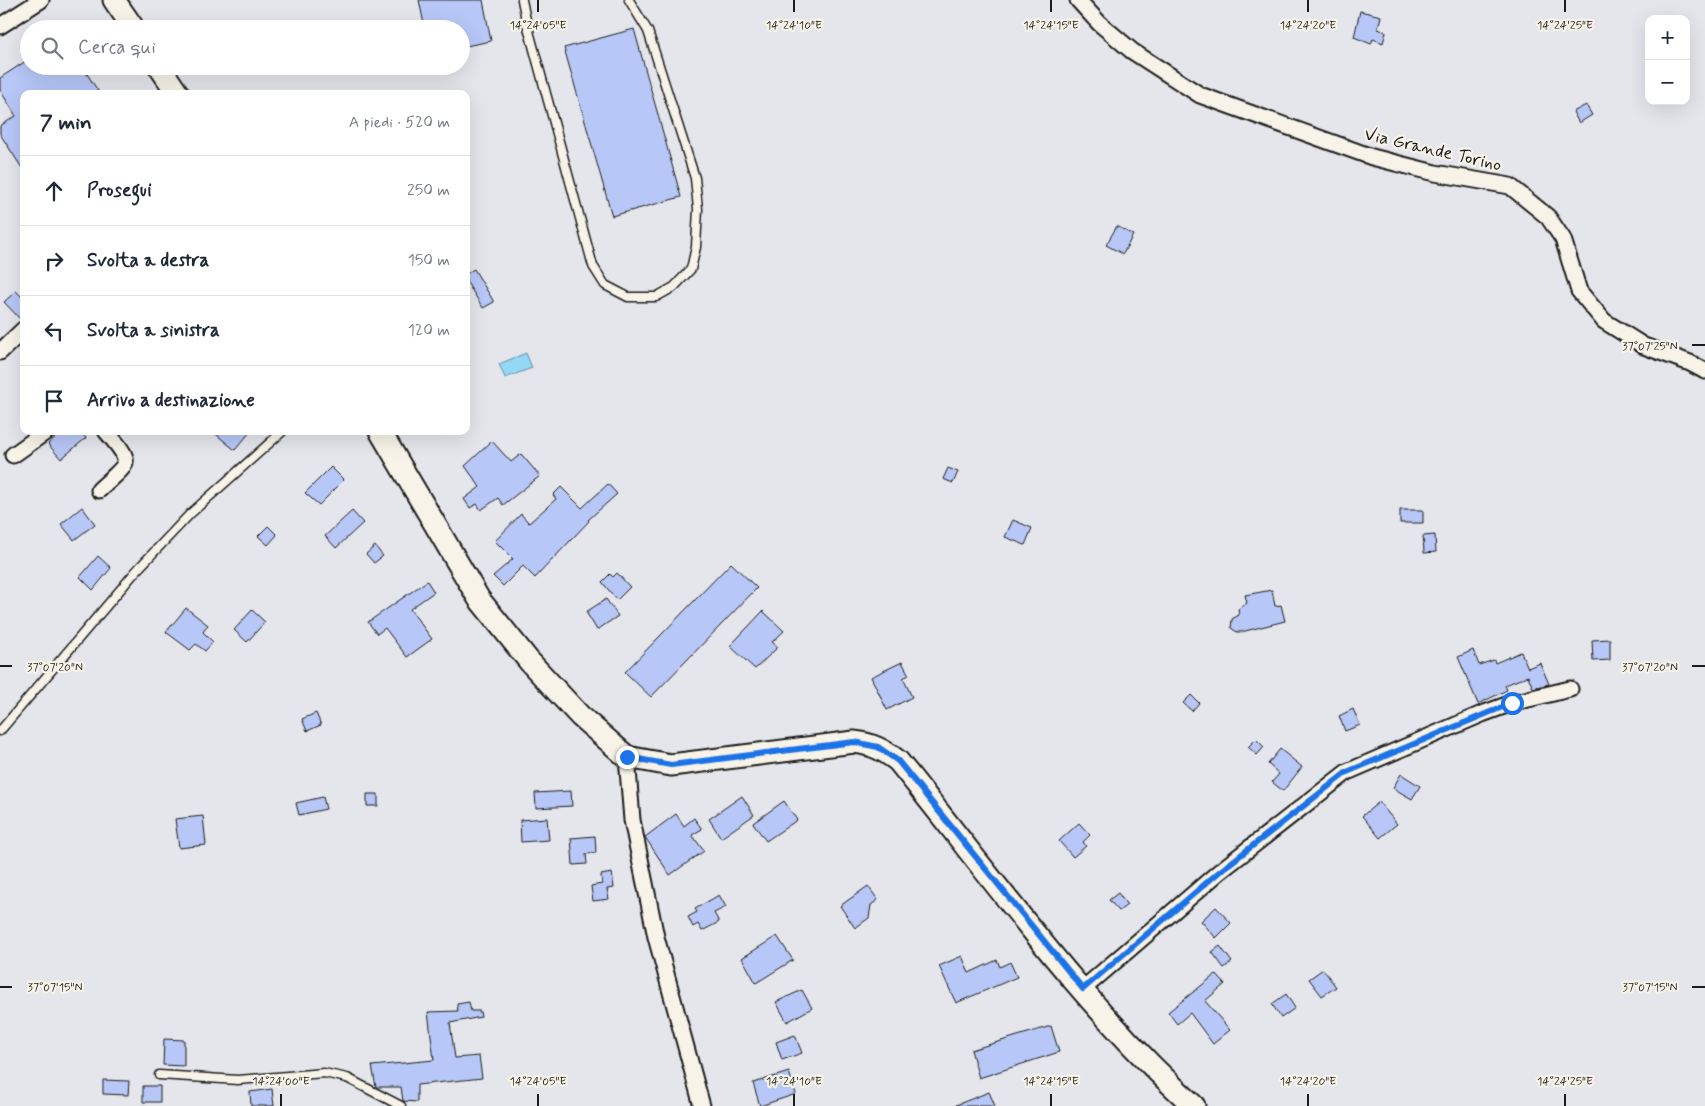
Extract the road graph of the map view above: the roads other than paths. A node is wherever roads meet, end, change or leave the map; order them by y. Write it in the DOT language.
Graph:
graph roads {
  1 [pos="41,0"];
  2 [pos="522,0"];
  3 [pos="629,0"];
  4 [pos="1078,0"];
  5 [pos="118,1"];
  6 [pos="129,20"];
  7 [pos="0,26"];
  8 [pos="165,75"];
  9 [pos="175,90"];
  10 [pos="20,333"];
  11 [pos="0,352"];
  12 [pos="1705,372"];
  13 [pos="41,435"];
  14 [pos="109,435"];
  15 [pos="279,435"];
  16 [pos="382,435"];
  17 [pos="13,455"];
  18 [pos="99,490"];
  19 [pos="1570,689"];
  20 [pos="0,731"];
  21 [pos="627,757"];
  22 [pos="1083,989"];
  23 [pos="160,1075"];
  24 [pos="401,1106"];
  25 [pos="702,1106"];
  26 [pos="1194,1106"];
  1 -- 7 [label="street"];
  2 -- 3 [label="lane"];
  4 -- 12 [label="street, Via Grande Torino"];
  5 -- 6 [label="street"];
  8 -- 9 [label="street"];
  10 -- 11 [label="street"];
  13 -- 17 [label="street"];
  14 -- 18 [label="street"];
  15 -- 20 [label="lane"];
  16 -- 21 [label="street"];
  19 -- 22 [label="street"];
  21 -- 22 [label="street"];
  21 -- 25 [label="street"];
  22 -- 26 [label="street"];
  23 -- 24 [label="lane"];
}
